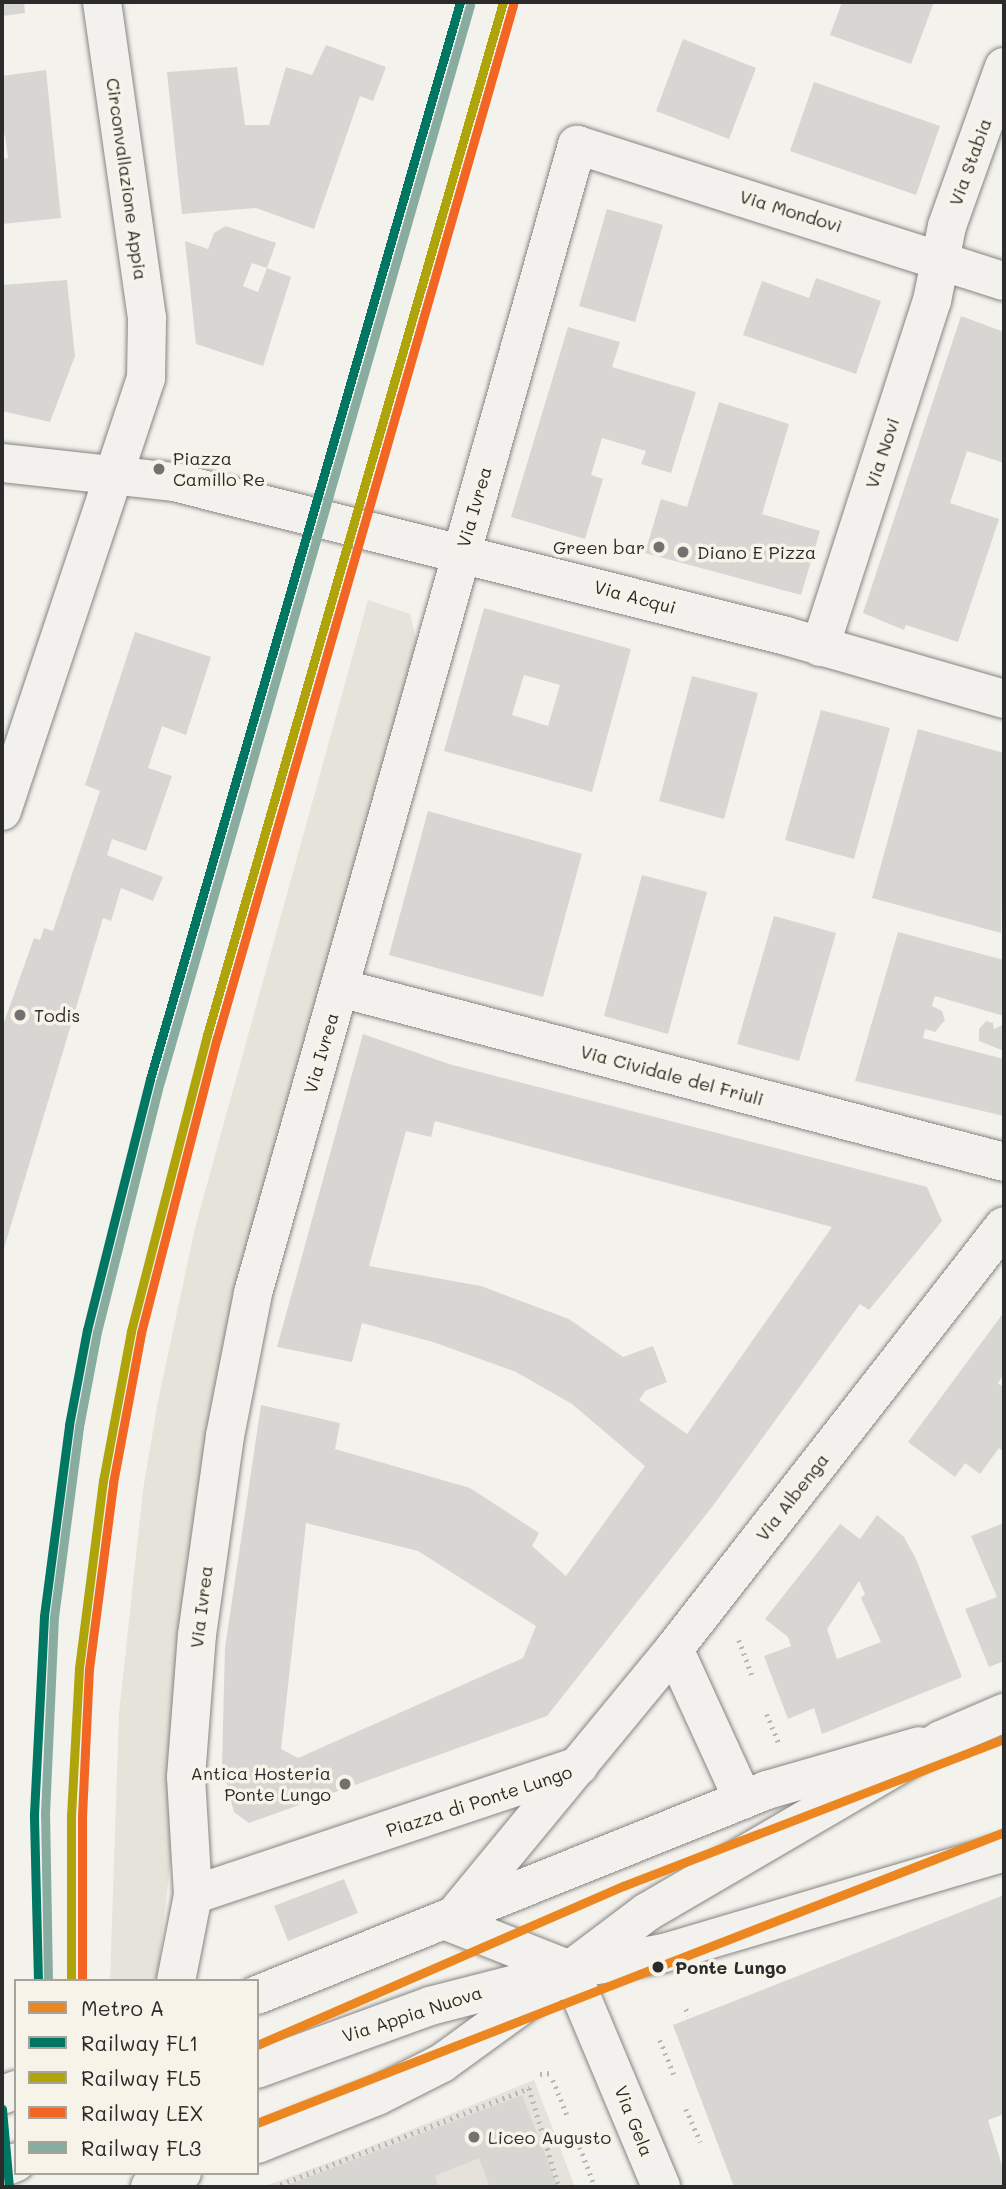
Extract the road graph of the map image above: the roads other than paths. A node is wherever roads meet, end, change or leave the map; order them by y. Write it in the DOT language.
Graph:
graph roads {
  1 [pos="102,2"];
  2 [pos="1004,67"];
  3 [pos="577,145"];
  4 [pos="940,259"];
  5 [pos="1004,281"];
  6 [pos="12,465"];
  7 [pos="117,476"];
  8 [pos="447,549"];
  9 [pos="820,647"];
  10 [pos="1004,699"];
  11 [pos="2,811"];
  12 [pos="340,988"];
  13 [pos="1004,1162"];
  14 [pos="1004,1226"];
  15 [pos="674,1649"];
  16 [pos="1004,1713"];
  17 [pos="941,1740"];
  18 [pos="579,1766"];
  19 [pos="743,1800"];
  20 [pos="1004,1852"];
  21 [pos="193,1895"];
  22 [pos="449,1922"];
  23 [pos="570,1970"];
  24 [pos="176,1979"];
  25 [pos="259,1995"];
  26 [pos="259,2067"];
  27 [pos="259,2143"];
  28 [pos="170,2180"];
  29 [pos="195,2187"];
  30 [pos="661,2187"];
  1 -- 7 [label="street, Circonvallazione Appia"];
  2 -- 4 [label="street, Via Stabia"];
  3 -- 4 [label="street, Via Mondovì"];
  3 -- 8 [label="street, Via Ivrea"];
  4 -- 5 [label="street, Via Mondovì"];
  4 -- 9 [label="street, Via Novi"];
  6 -- 7 [label="street"];
  7 -- 8 [label="street, Via Acqui"];
  7 -- 11 [label="street"];
  8 -- 9 [label="street, Via Acqui"];
  8 -- 12 [label="street, Via Ivrea"];
  9 -- 10 [label="street, Via Acqui"];
  12 -- 13 [label="street, Via Cividale del Friuli"];
  12 -- 21 [label="street, Via Ivrea"];
  14 -- 15 [label="street, Via Albenga"];
  15 -- 18 [label="street, Via Albenga"];
  15 -- 19 [label="street"];
  16 -- 17 [label="street"];
  17 -- 19 [label="street"];
  17 -- 23 [label="street"];
  18 -- 21 [label="street, Piazza di Ponte Lungo"];
  18 -- 22 [label="street, Piazza di Ponte Lungo"];
  19 -- 22 [label="street"];
  20 -- 23 [label="street"];
  21 -- 24 [label="street, Via Ivrea"];
  22 -- 23 [label="street"];
  22 -- 25 [label="street"];
  23 -- 26 [label="street, Via Appia Nuova"];
  23 -- 27 [label="street"];
  23 -- 30 [label="street, Via Gela"];
  28 -- 29 [label="street"];
}
